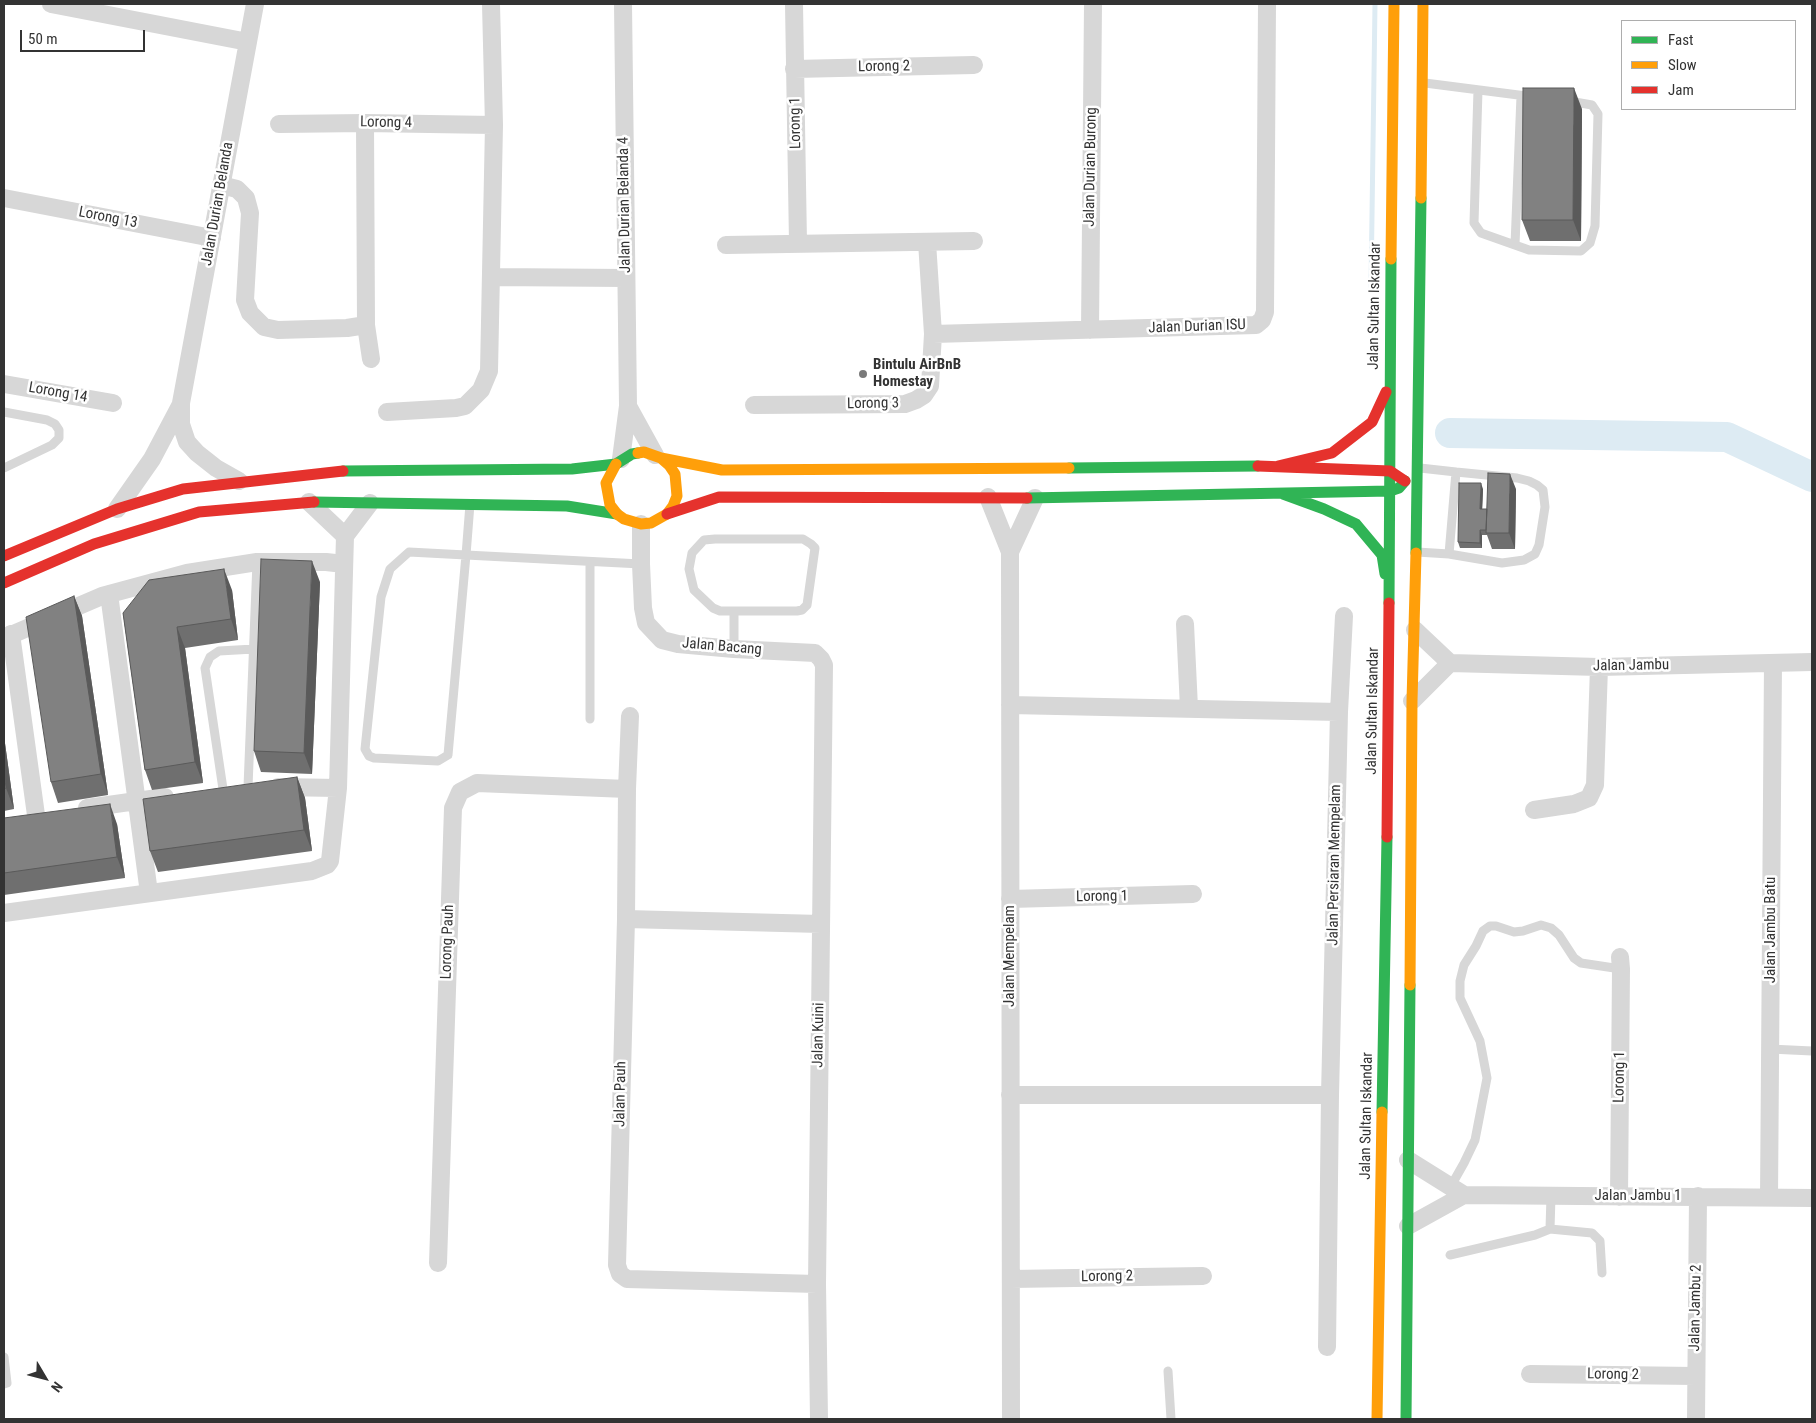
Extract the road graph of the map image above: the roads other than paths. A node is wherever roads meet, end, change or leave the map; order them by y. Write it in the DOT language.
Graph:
graph roads {
  1 [pos="51,4"];
  2 [pos="255,4"];
  3 [pos="491,4"];
  4 [pos="623,4"];
  5 [pos="794,4"];
  6 [pos="1093,4"];
  7 [pos="1267,4"];
  8 [pos="1394,4"];
  9 [pos="1424,4"];
  10 [pos="248,42"];
  11 [pos="974,65"];
  12 [pos="794,69"];
  13 [pos="1423,82"];
  14 [pos="1478,90"];
  15 [pos="1521,96"];
  16 [pos="1541,98"];
  17 [pos="1561,100"];
  18 [pos="365,123"];
  19 [pos="279,124"];
  20 [pos="494,125"];
  21 [pos="222,185"];
  22 [pos="4,198"];
  23 [pos="212,238"];
  24 [pos="974,241"];
  25 [pos="927,242"];
  26 [pos="798,243"];
  27 [pos="726,245"];
  28 [pos="1515,245"];
  29 [pos="491,277"];
  30 [pos="626,278"];
  31 [pos="366,324"];
  32 [pos="1090,330"];
  33 [pos="933,334"];
  34 [pos="371,359"];
  35 [pos="1390,383"];
  36 [pos="4,384"];
  37 [pos="112,403"];
  38 [pos="181,404"];
  39 [pos="754,405"];
  40 [pos="628,406"];
  41 [pos="4,412"];
  42 [pos="387,412"];
  43 [pos="1418,447"];
  44 [pos="658,457"];
  45 [pos="619,461"];
  46 [pos="1278,466"];
  47 [pos="1417,467"];
  48 [pos="4,468"];
  49 [pos="1390,471"];
  50 [pos="1456,472"];
  51 [pos="239,481"];
  52 [pos="1405,482"];
  53 [pos="1390,491"];
  54 [pos="1283,494"];
  55 [pos="988,497"];
  56 [pos="1035,498"];
  57 [pos="309,502"];
  58 [pos="370,503"];
  59 [pos="470,504"];
  60 [pos="117,508"];
  61 [pos="617,514"];
  62 [pos="667,514"];
  63 [pos="1416,517"];
  64 [pos="642,524"];
  65 [pos="345,536"];
  66 [pos="4,542"];
  67 [pos="1010,552"];
  68 [pos="1415,552"];
  69 [pos="1449,554"];
  70 [pos="7,555"];
  71 [pos="466,555"];
  72 [pos="257,562"];
  73 [pos="590,562"];
  74 [pos="344,564"];
  75 [pos="640,564"];
  76 [pos="4,583"];
  77 [pos="110,594"];
  78 [pos="1389,600"];
  79 [pos="734,611"];
  80 [pos="1344,616"];
  81 [pos="1185,624"];
  82 [pos="1415,630"];
  83 [pos="7,636"];
  84 [pos="254,649"];
  85 [pos="734,650"];
  86 [pos="815,653"];
  87 [pos="1812,662"];
  88 [pos="1450,663"];
  89 [pos="1773,663"];
  90 [pos="1599,667"];
  91 [pos="1412,701"];
  92 [pos="1010,704"];
  93 [pos="1189,708"];
  94 [pos="1338,712"];
  95 [pos="630,716"];
  96 [pos="590,719"];
  97 [pos="248,786"];
  98 [pos="338,788"];
  99 [pos="223,789"];
  100 [pos="627,789"];
  101 [pos="205,791"];
  102 [pos="178,795"];
  103 [pos="137,801"];
  104 [pos="72,810"];
  105 [pos="1534,810"];
  106 [pos="54,812"];
  107 [pos="149,893"];
  108 [pos="1193,894"];
  109 [pos="1010,899"];
  110 [pos="4,913"];
  111 [pos="626,919"];
  112 [pos="820,924"];
  113 [pos="1621,963"];
  114 [pos="1770,1049"];
  115 [pos="1812,1051"];
  116 [pos="1010,1095"];
  117 [pos="1330,1095"];
  118 [pos="1408,1160"];
  119 [pos="1457,1191"];
  120 [pos="1550,1196"];
  121 [pos="1698,1196"];
  122 [pos="1619,1197"];
  123 [pos="1769,1197"];
  124 [pos="1812,1198"];
  125 [pos="1408,1226"];
  126 [pos="1550,1230"];
  127 [pos="1450,1254"];
  128 [pos="438,1263"];
  129 [pos="1602,1273"];
  130 [pos="1203,1276"];
  131 [pos="1011,1279"];
  132 [pos="817,1284"];
  133 [pos="1327,1347"];
  134 [pos="4,1357"];
  135 [pos="1168,1371"];
  136 [pos="1530,1374"];
  137 [pos="1696,1376"];
  138 [pos="4,1384"];
  139 [pos="819,1419"];
  140 [pos="1011,1419"];
  141 [pos="1171,1419"];
  142 [pos="1377,1419"];
  143 [pos="1406,1419"];
  144 [pos="1696,1419"];
  1 -- 10 [label="street"];
  2 -- 10 [label="street, Jalan Durian Belanda"];
  3 -- 20 [label="street"];
  4 -- 30 [label="street, Jalan Durian Belanda 4"];
  5 -- 12 [label="street, Lorong 1"];
  6 -- 32 [label="street, Jalan Durian Burong"];
  7 -- 32 [label="street, Jalan Durian ISU"];
  8 -- 35 [label="main road, Jalan Sultan Iskandar"];
  9 -- 13 [label="main road"];
  10 -- 21 [label="street, Jalan Durian Belanda"];
  11 -- 12 [label="street, Lorong 2"];
  12 -- 26 [label="street, Lorong 1"];
  13 -- 14 [label="lane"];
  13 -- 43 [label="main road"];
  14 -- 15 [label="lane"];
  14 -- 28 [label="lane"];
  15 -- 16 [label="lane"];
  15 -- 28 [label="lane"];
  17 -- 28 [label="lane"];
  18 -- 19 [label="street, Lorong 4"];
  18 -- 20 [label="street, Lorong 4"];
  18 -- 31 [label="street"];
  20 -- 29 [label="street"];
  21 -- 23 [label="street, Jalan Durian Belanda"];
  21 -- 31 [label="street"];
  22 -- 23 [label="street, Lorong 13"];
  23 -- 38 [label="street, Jalan Durian Belanda"];
  24 -- 25 [label="street"];
  25 -- 26 [label="street"];
  25 -- 33 [label="street, Lorong 3"];
  26 -- 27 [label="street"];
  29 -- 30 [label="street"];
  29 -- 42 [label="street"];
  30 -- 40 [label="street, Jalan Durian Belanda 4"];
  31 -- 34 [label="street"];
  32 -- 33 [label="street, Jalan Durian ISU"];
  33 -- 39 [label="street, Lorong 3"];
  35 -- 46 [label="main road"];
  35 -- 49 [label="main road, Jalan Sultan Iskandar"];
  36 -- 37 [label="street, Lorong 14"];
  38 -- 51 [label="street"];
  38 -- 60 [label="street"];
  40 -- 44 [label="street"];
  40 -- 45 [label="street, Jalan Durian Belanda 4"];
  41 -- 48 [label="lane"];
  43 -- 47 [label="main road"];
  43 -- 52 [label="main road"];
  44 -- 45 [label="main road"];
  44 -- 46 [label="main road"];
  44 -- 62 [label="main road"];
  45 -- 51 [label="main road"];
  45 -- 61 [label="main road"];
  46 -- 49 [label="main road"];
  47 -- 50 [label="lane"];
  47 -- 63 [label="main road"];
  49 -- 52 [label="main road"];
  49 -- 53 [label="main road, Jalan Sultan Iskandar"];
  50 -- 69 [label="lane"];
  50 -- 69 [label="lane"];
  51 -- 60 [label="main road"];
  52 -- 53 [label="main road"];
  52 -- 63 [label="main road"];
  53 -- 54 [label="main road"];
  53 -- 78 [label="main road, Jalan Sultan Iskandar"];
  54 -- 56 [label="main road"];
  54 -- 78 [label="main road"];
  55 -- 56 [label="main road"];
  55 -- 62 [label="main road"];
  55 -- 67 [label="street"];
  56 -- 67 [label="street, Jalan Mempelam"];
  57 -- 58 [label="main road"];
  57 -- 65 [label="street"];
  57 -- 76 [label="main road"];
  58 -- 59 [label="main road"];
  58 -- 65 [label="street"];
  59 -- 61 [label="main road"];
  59 -- 71 [label="lane"];
  60 -- 70 [label="main road"];
  61 -- 64 [label="main road"];
  62 -- 64 [label="main road"];
  63 -- 68 [label="main road"];
  64 -- 75 [label="street, Jalan Bacang"];
  65 -- 74 [label="street"];
  66 -- 70 [label="lane"];
  67 -- 92 [label="street, Jalan Mempelam"];
  68 -- 69 [label="lane"];
  68 -- 82 [label="main road"];
  71 -- 71 [label="lane"];
  71 -- 73 [label="lane"];
  72 -- 74 [label="street"];
  72 -- 77 [label="street"];
  72 -- 84 [label="lane"];
  73 -- 75 [label="lane"];
  73 -- 96 [label="lane"];
  74 -- 98 [label="street"];
  75 -- 85 [label="street, Jalan Bacang"];
  77 -- 83 [label="street"];
  77 -- 103 [label="street"];
  78 -- 142 [label="main road, Jalan Sultan Iskandar"];
  79 -- 79 [label="lane"];
  79 -- 85 [label="lane"];
  80 -- 94 [label="street, Jalan Persiaran Mempelam"];
  81 -- 93 [label="street"];
  82 -- 88 [label="street"];
  82 -- 91 [label="main road"];
  83 -- 106 [label="street"];
  84 -- 97 [label="lane"];
  84 -- 99 [label="lane"];
  85 -- 86 [label="street, Jalan Bacang"];
  86 -- 112 [label="street, Jalan Kuini"];
  87 -- 89 [label="street, Jalan Jambu"];
  88 -- 90 [label="street, Jalan Jambu"];
  88 -- 91 [label="street"];
  89 -- 90 [label="street, Jalan Jambu"];
  89 -- 114 [label="street, Jalan Jambu Batu"];
  90 -- 105 [label="street"];
  91 -- 118 [label="main road"];
  92 -- 93 [label="street"];
  92 -- 109 [label="street, Jalan Mempelam"];
  93 -- 94 [label="street"];
  94 -- 117 [label="street, Jalan Persiaran Mempelam"];
  95 -- 100 [label="street, Jalan Pauh"];
  97 -- 98 [label="street"];
  97 -- 99 [label="street"];
  98 -- 107 [label="street"];
  99 -- 101 [label="street"];
  100 -- 111 [label="street, Jalan Pauh"];
  100 -- 128 [label="street, Lorong Pauh"];
  102 -- 103 [label="street"];
  103 -- 104 [label="street"];
  103 -- 107 [label="street"];
  107 -- 110 [label="street"];
  108 -- 109 [label="street, Lorong 1"];
  109 -- 116 [label="street, Jalan Mempelam"];
  111 -- 112 [label="street"];
  111 -- 132 [label="street, Jalan Pauh"];
  112 -- 132 [label="street, Jalan Kuini"];
  113 -- 119 [label="lane"];
  113 -- 122 [label="street, Lorong 1"];
  114 -- 115 [label="lane"];
  114 -- 123 [label="street, Jalan Jambu Batu"];
  116 -- 117 [label="street"];
  116 -- 131 [label="street, Jalan Mempelam"];
  117 -- 133 [label="street, Jalan Persiaran Mempelam"];
  118 -- 119 [label="street"];
  118 -- 125 [label="main road"];
  119 -- 120 [label="street, Jalan Jambu 1"];
  119 -- 125 [label="street"];
  120 -- 122 [label="street, Jalan Jambu 1"];
  120 -- 126 [label="lane"];
  121 -- 122 [label="street, Jalan Jambu 1"];
  121 -- 123 [label="street, Jalan Jambu 1"];
  121 -- 137 [label="street, Jalan Jambu 2"];
  123 -- 124 [label="street, Jalan Jambu 1"];
  125 -- 143 [label="main road"];
  126 -- 127 [label="lane"];
  126 -- 129 [label="lane"];
  130 -- 131 [label="street, Lorong 2"];
  131 -- 140 [label="street, Jalan Mempelam"];
  132 -- 139 [label="street, Jalan Kuini"];
  134 -- 138 [label="lane"];
  135 -- 141 [label="lane"];
  136 -- 137 [label="street, Lorong 2"];
  137 -- 144 [label="street, Jalan Jambu 2"];
}
